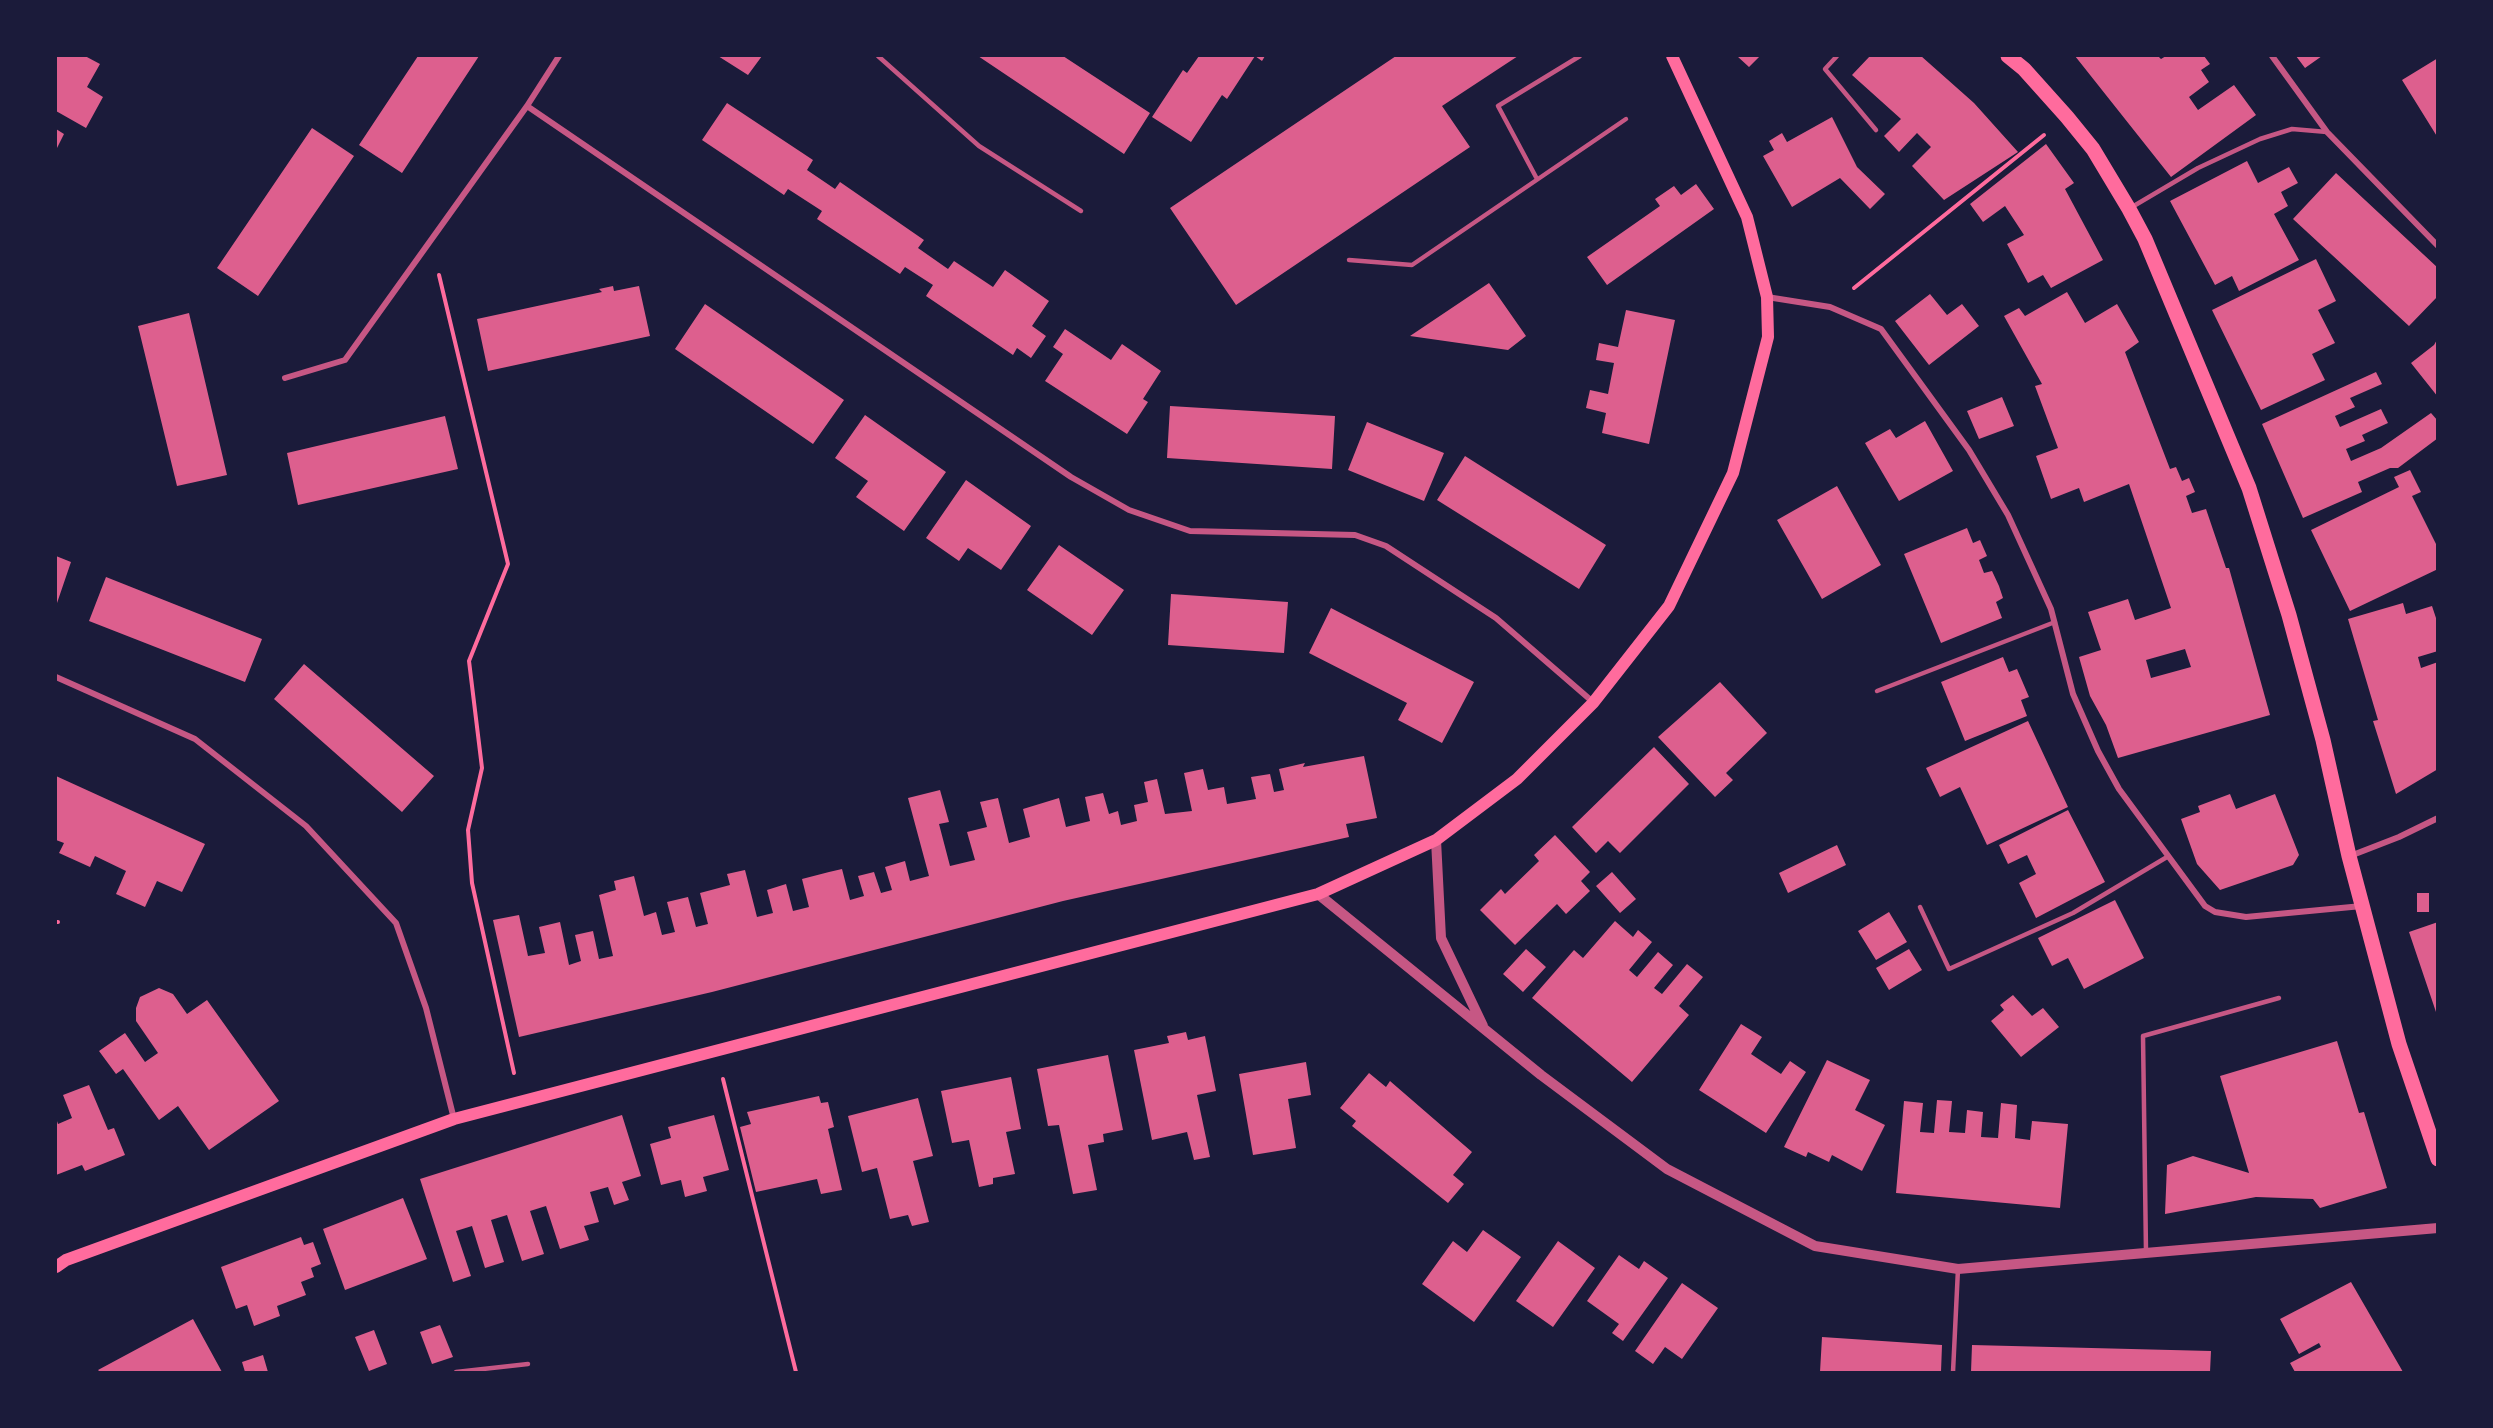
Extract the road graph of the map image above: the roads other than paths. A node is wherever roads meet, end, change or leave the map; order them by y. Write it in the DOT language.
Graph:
graph roads {
  1 [pos="559,56"];
  2 [pos="878,56"];
  3 [pos="1580,56"];
  4 [pos="1672,56"];
  5 [pos="1837,56"];
  6 [pos="2008,56"];
  7 [pos="2272,56"];
  8 [pos="527,106"];
  9 [pos="1626,119"];
  10 [pos="1875,130"];
  11 [pos="2327,132"];
  12 [pos="1537,179"];
  13 [pos="2129,209"];
  14 [pos="1081,211"];
  15 [pos="2438,246"];
  16 [pos="1349,260"];
  17 [pos="1767,297"];
  18 [pos="285,378"];
  19 [pos="2055,622"];
  20 [pos="56,677"];
  21 [pos="1877,691"];
  22 [pos="1593,703"];
  23 [pos="2438,818"];
  24 [pos="1436,840"];
  25 [pos="2349,856"];
  26 [pos="2167,857"];
  27 [pos="1318,894"];
  28 [pos="2362,906"];
  29 [pos="1920,907"];
  30 [pos="2279,998"];
  31 [pos="1484,1029"];
  32 [pos="454,1119"];
  33 [pos="2438,1160"];
  34 [pos="2438,1228"];
  35 [pos="2146,1252"];
  36 [pos="56,1267"];
  37 [pos="1958,1269"];
  38 [pos="528,1364"];
  39 [pos="456,1372"];
  40 [pos="1953,1372"];
  1 -- 8 [label="street"];
  2 -- 14 [label="lane"];
  3 -- 12 [label="lane"];
  4 -- 17 [label="main road"];
  5 -- 10 [label="lane"];
  6 -- 13 [label="main road"];
  7 -- 11 [label="street"];
  8 -- 18 [label="street"];
  8 -- 22 [label="street"];
  9 -- 12 [label="lane"];
  11 -- 13 [label="lane"];
  11 -- 15 [label="street"];
  12 -- 16 [label="lane"];
  13 -- 25 [label="main road"];
  17 -- 19 [label="street"];
  17 -- 22 [label="main road"];
  19 -- 21 [label="lane"];
  19 -- 26 [label="street"];
  20 -- 32 [label="street"];
  22 -- 24 [label="main road"];
  23 -- 25 [label="street"];
  24 -- 27 [label="main road"];
  24 -- 31 [label="street"];
  25 -- 28 [label="main road"];
  26 -- 28 [label="street"];
  26 -- 29 [label="lane"];
  27 -- 31 [label="street"];
  27 -- 32 [label="main road"];
  28 -- 33 [label="main road"];
  30 -- 35 [label="lane"];
  31 -- 37 [label="street"];
  32 -- 36 [label="main road"];
  34 -- 35 [label="street"];
  35 -- 37 [label="street"];
  37 -- 40 [label="lane"];
  38 -- 39 [label="lane"];
}
